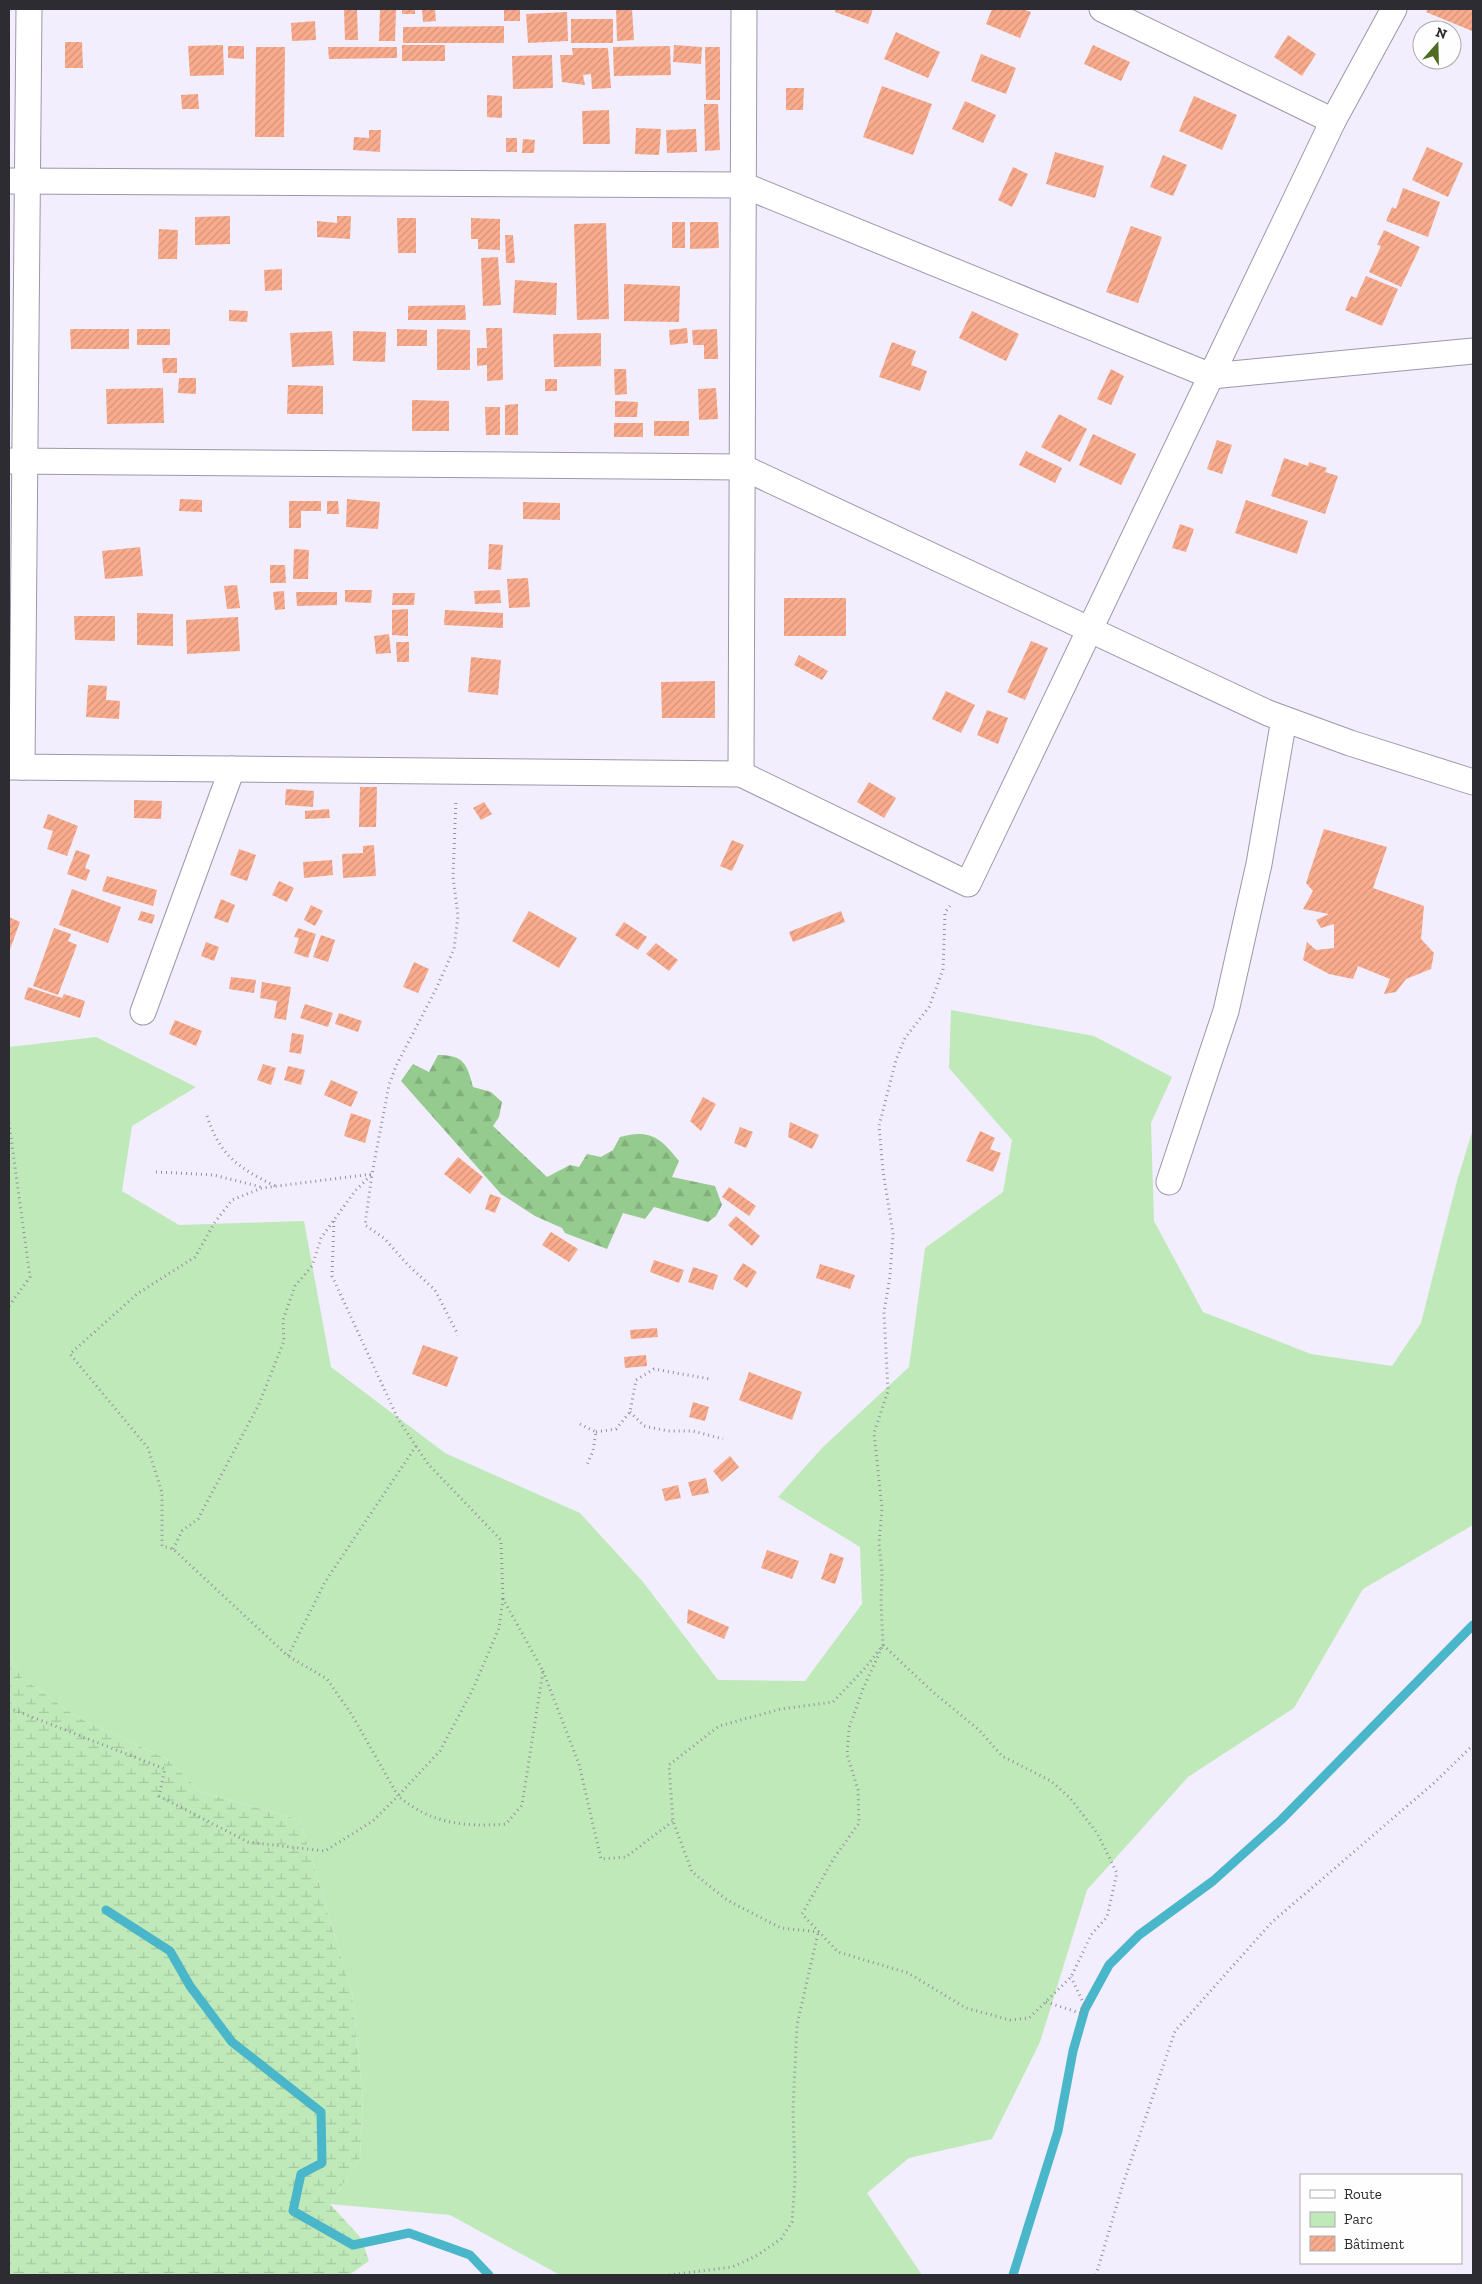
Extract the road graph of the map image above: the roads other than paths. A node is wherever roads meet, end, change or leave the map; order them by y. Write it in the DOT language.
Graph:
graph roads {
  1 [pos="29,9"];
  2 [pos="744,9"];
  3 [pos="1102,9"];
  4 [pos="1394,9"];
  5 [pos="1333,121"];
  6 [pos="18,181"];
  7 [pos="743,185"];
  8 [pos="1473,351"];
  9 [pos="1211,376"];
  10 [pos="17,461"];
  11 [pos="742,467"];
  12 [pos="1090,629"];
  13 [pos="1284,719"];
  14 [pos="15,767"];
  15 [pos="232,769"];
  16 [pos="741,774"];
  17 [pos="1473,782"];
  18 [pos="143,1012"];
  19 [pos="1169,1182"];
  1 -- 6 [label="street"];
  2 -- 7 [label="street"];
  3 -- 5 [label="street"];
  4 -- 5 [label="street"];
  5 -- 9 [label="street"];
  6 -- 7 [label="street"];
  6 -- 10 [label="street"];
  7 -- 9 [label="street"];
  7 -- 11 [label="street"];
  8 -- 9 [label="street"];
  9 -- 12 [label="street"];
  10 -- 11 [label="street"];
  10 -- 14 [label="street"];
  11 -- 12 [label="street"];
  11 -- 16 [label="street"];
  12 -- 13 [label="street"];
  12 -- 16 [label="street"];
  13 -- 17 [label="street"];
  13 -- 19 [label="street"];
  14 -- 15 [label="street"];
  15 -- 16 [label="street"];
  15 -- 18 [label="street"];
}
